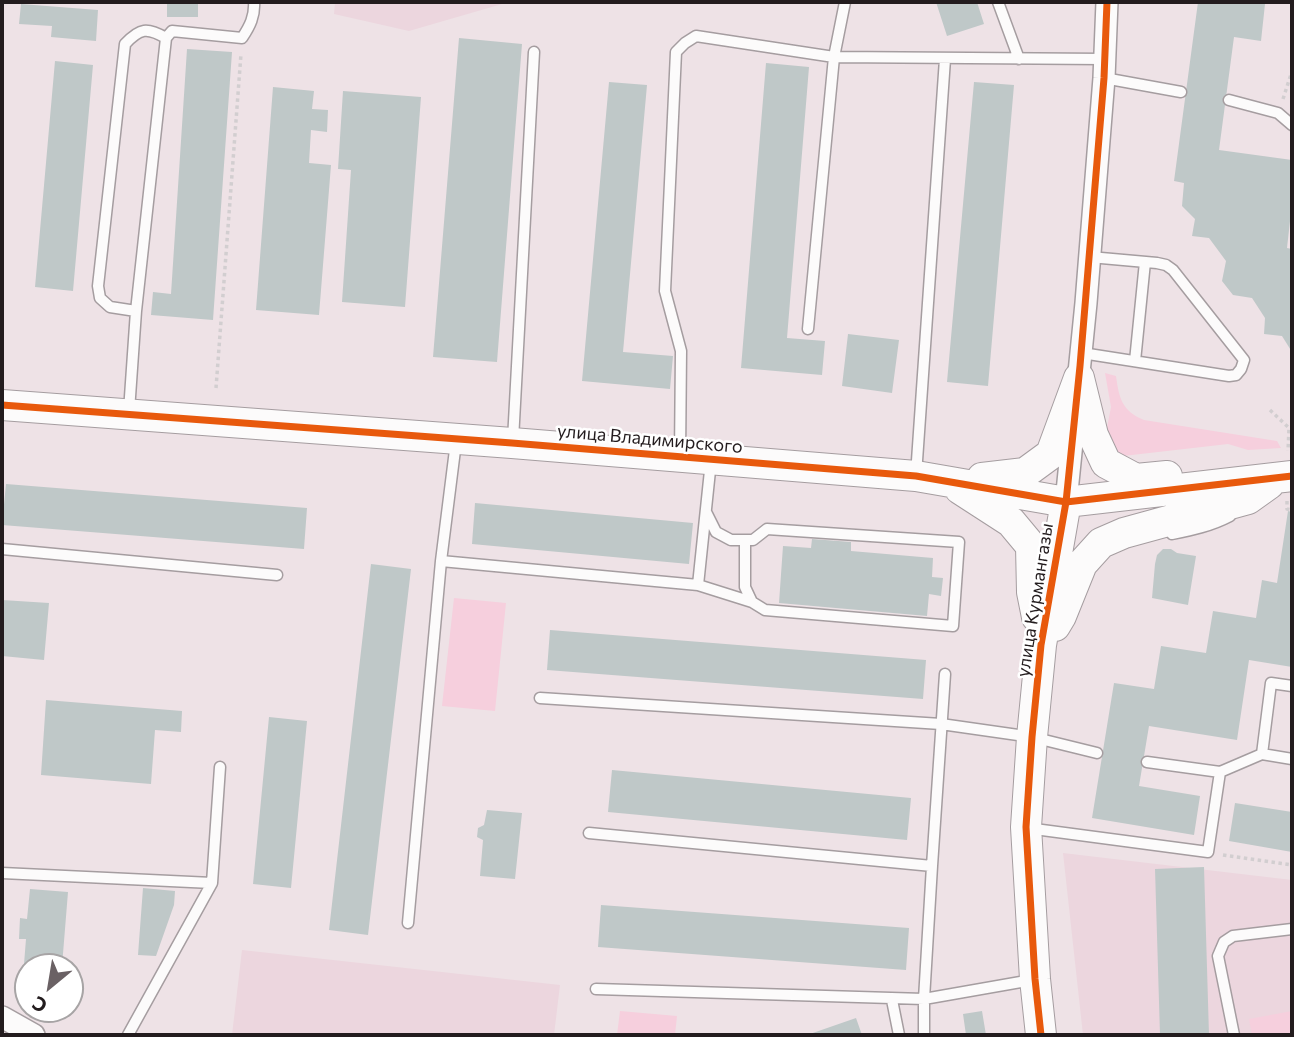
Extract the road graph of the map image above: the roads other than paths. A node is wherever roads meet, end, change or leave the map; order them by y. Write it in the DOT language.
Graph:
graph roads {
  1 [pos="254,2"];
  2 [pos="845,2"];
  3 [pos="998,2"];
  4 [pos="1107,2"];
  5 [pos="166,38"];
  6 [pos="534,52"];
  7 [pos="834,57"];
  8 [pos="945,59"];
  9 [pos="1019,59"];
  10 [pos="1104,69"];
  11 [pos="1181,92"];
  12 [pos="1229,100"];
  13 [pos="1292,125"];
  14 [pos="1090,257"];
  15 [pos="1145,262"];
  16 [pos="136,311"];
  17 [pos="808,329"];
  18 [pos="1135,361"];
  19 [pos="1080,365"];
  20 [pos="2,405"];
  21 [pos="128,414"];
  22 [pos="456,439"];
  23 [pos="512,443"];
  24 [pos="680,457"];
  25 [pos="712,460"];
  26 [pos="916,477"];
  27 [pos="1286,477"];
  28 [pos="949,482"];
  29 [pos="1066,502"];
  30 [pos="706,512"];
  31 [pos="745,540"];
  32 [pos="2,550"];
  33 [pos="441,561"];
  34 [pos="277,575"];
  35 [pos="698,585"];
  36 [pos="752,602"];
  37 [pos="1041,645"];
  38 [pos="945,674"];
  39 [pos="1292,686"];
  40 [pos="540,698"];
  41 [pos="941,724"];
  42 [pos="1032,737"];
  43 [pos="1097,753"];
  44 [pos="1262,754"];
  45 [pos="1292,759"];
  46 [pos="1147,762"];
  47 [pos="220,766"];
  48 [pos="1220,772"];
  49 [pos="1026,827"];
  50 [pos="589,833"];
  51 [pos="932,866"];
  52 [pos="2,873"];
  53 [pos="212,883"];
  54 [pos="408,923"];
  55 [pos="1292,929"];
  56 [pos="1035,979"];
  57 [pos="596,989"];
  58 [pos="924,999"];
  59 [pos="892,1000"];
  60 [pos="2,1017"];
  61 [pos="34,1035"];
  62 [pos="128,1035"];
  63 [pos="899,1035"];
  64 [pos="924,1035"];
  65 [pos="1041,1035"];
  66 [pos="1234,1035"];
  1 -- 5 [label="lane"];
  2 -- 7 [label="lane"];
  3 -- 9 [label="lane"];
  4 -- 10 [label="street, улица Курмангазы"];
  5 -- 16 [label="lane"];
  5 -- 16 [label="lane"];
  6 -- 23 [label="lane"];
  7 -- 8 [label="lane"];
  7 -- 17 [label="lane"];
  7 -- 24 [label="lane"];
  8 -- 9 [label="lane"];
  8 -- 26 [label="lane"];
  9 -- 10 [label="lane"];
  10 -- 11 [label="lane"];
  10 -- 14 [label="street, улица Курмангазы"];
  12 -- 13 [label="lane"];
  14 -- 15 [label="lane"];
  14 -- 19 [label="street, улица Курмангазы"];
  15 -- 18 [label="lane"];
  15 -- 18 [label="lane"];
  16 -- 21 [label="lane"];
  18 -- 19 [label="lane"];
  19 -- 27 [label="street"];
  19 -- 28 [label="street"];
  19 -- 29 [label="street, улица Курмангазы"];
  20 -- 21 [label="street, улица Владимирского"];
  21 -- 22 [label="street, улица Владимирского"];
  22 -- 23 [label="street, улица Владимирского"];
  22 -- 33 [label="lane"];
  23 -- 24 [label="street, улица Владимирского"];
  24 -- 25 [label="street, улица Владимирского"];
  25 -- 26 [label="street, улица Владимирского"];
  25 -- 30 [label="lane"];
  26 -- 28 [label="street, улица Владимирского"];
  27 -- 29 [label="street, улица Владимирского"];
  27 -- 37 [label="street"];
  28 -- 29 [label="street, улица Владимирского"];
  28 -- 37 [label="street"];
  29 -- 37 [label="street, улица Курмангазы"];
  30 -- 31 [label="lane"];
  30 -- 35 [label="lane"];
  31 -- 36 [label="lane"];
  31 -- 36 [label="lane"];
  32 -- 34 [label="lane"];
  33 -- 35 [label="lane"];
  33 -- 54 [label="lane"];
  35 -- 36 [label="lane"];
  37 -- 42 [label="street, улица Курмангазы"];
  38 -- 41 [label="lane"];
  39 -- 44 [label="lane"];
  40 -- 41 [label="lane"];
  41 -- 42 [label="lane"];
  41 -- 51 [label="lane"];
  42 -- 43 [label="lane"];
  42 -- 49 [label="street, улица Курмангазы"];
  44 -- 45 [label="lane"];
  44 -- 48 [label="lane"];
  46 -- 48 [label="lane"];
  47 -- 53 [label="lane"];
  48 -- 49 [label="lane"];
  49 -- 56 [label="street, улица Курмангазы"];
  50 -- 51 [label="lane"];
  51 -- 58 [label="lane"];
  52 -- 53 [label="lane"];
  53 -- 62 [label="lane"];
  55 -- 66 [label="lane"];
  56 -- 58 [label="lane"];
  56 -- 65 [label="street, улица Курмангазы"];
  57 -- 59 [label="lane"];
  58 -- 59 [label="lane"];
  58 -- 64 [label="lane"];
  59 -- 63 [label="lane"];
  60 -- 61 [label="street"];
}
